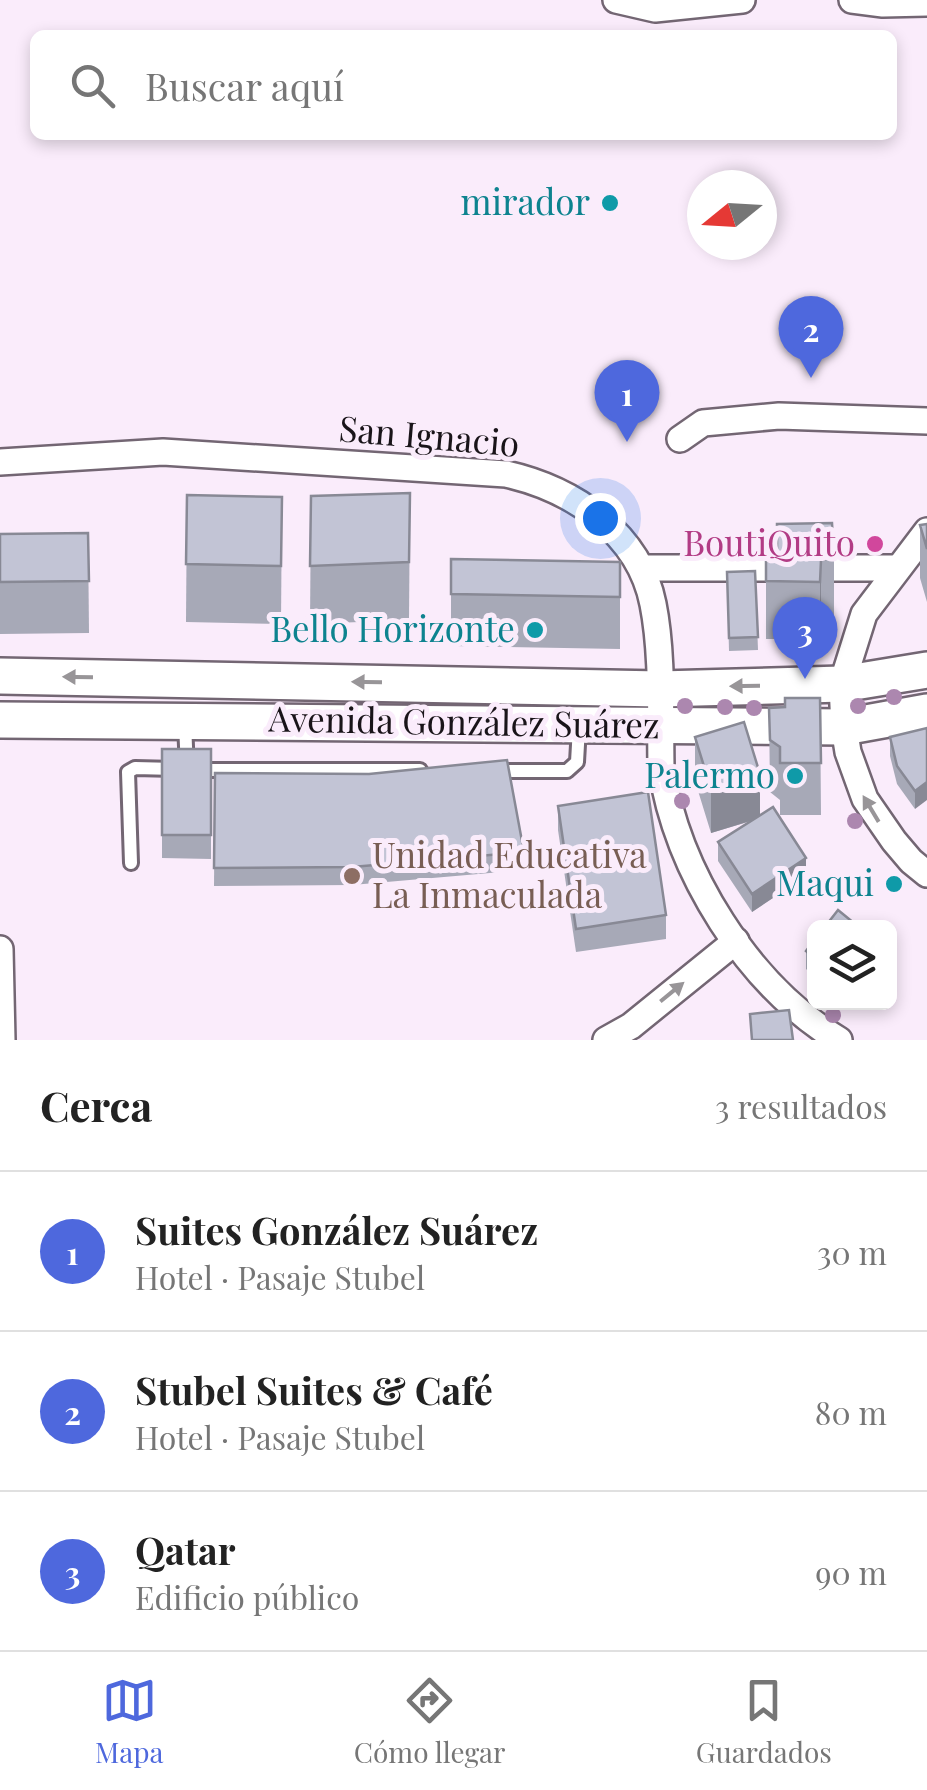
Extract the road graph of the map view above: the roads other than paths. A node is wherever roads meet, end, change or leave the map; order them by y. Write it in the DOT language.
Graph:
graph roads {
  1 [pos="616,0"];
  2 [pos="742,0"];
  3 [pos="852,0"];
  4 [pos="927,3"];
  5 [pos="927,421"];
  6 [pos="680,438"];
  7 [pos="0,462"];
  8 [pos="927,531"];
  9 [pos="642,568"];
  10 [pos="898,568"];
  11 [pos="927,670"];
  12 [pos="0,676"];
  13 [pos="145,678"];
  14 [pos="842,684"];
  15 [pos="660,689"];
  16 [pos="927,712"];
  17 [pos="0,720"];
  18 [pos="143,720"];
  19 [pos="185,721"];
  20 [pos="579,725"];
  21 [pos="660,726"];
  22 [pos="844,727"];
  23 [pos="187,770"];
  24 [pos="427,770"];
  25 [pos="487,770"];
  26 [pos="131,864"];
  27 [pos="927,874"];
  28 [pos="736,941"];
  29 [pos="0,949"];
  30 [pos="2,1040"];
  31 [pos="606,1040"];
  32 [pos="839,1040"];
  1 -- 2 [label="street"];
  3 -- 4 [label="street"];
  5 -- 6 [label="street"];
  7 -- 9 [label="street, San Ignacio"];
  8 -- 10 [label="street"];
  9 -- 10 [label="street"];
  9 -- 15 [label="street, San Ignacio"];
  10 -- 14 [label="street"];
  11 -- 14 [label="main road, Avenida González Suárez"];
  13 -- 12 [label="main road, Avenida González Suárez, one-way"];
  15 -- 13 [label="main road, Avenida González Suárez, one-way"];
  13 -- 18 [label="main road"];
  14 -- 15 [label="main road, Avenida González Suárez, one-way"];
  14 -- 22 [label="street"];
  15 -- 21 [label="street, San Ignacio"];
  16 -- 22 [label="main road, Avenida González Suárez"];
  17 -- 18 [label="main road, Avenida González Suárez"];
  18 -- 19 [label="main road, Avenida González Suárez"];
  19 -- 20 [label="main road, Avenida González Suárez"];
  19 -- 23 [label="lane"];
  20 -- 21 [label="main road, Avenida González Suárez"];
  20 -- 25 [label="lane"];
  21 -- 22 [label="main road, Avenida González Suárez"];
  21 -- 28 [label="street, San Ignacio"];
  27 -- 22 [label="street, one-way"];
  23 -- 24 [label="lane"];
  23 -- 26 [label="lane"];
  31 -- 28 [label="street, one-way"];
  28 -- 32 [label="street, San Ignacio"];
  29 -- 30 [label="street"];
}
